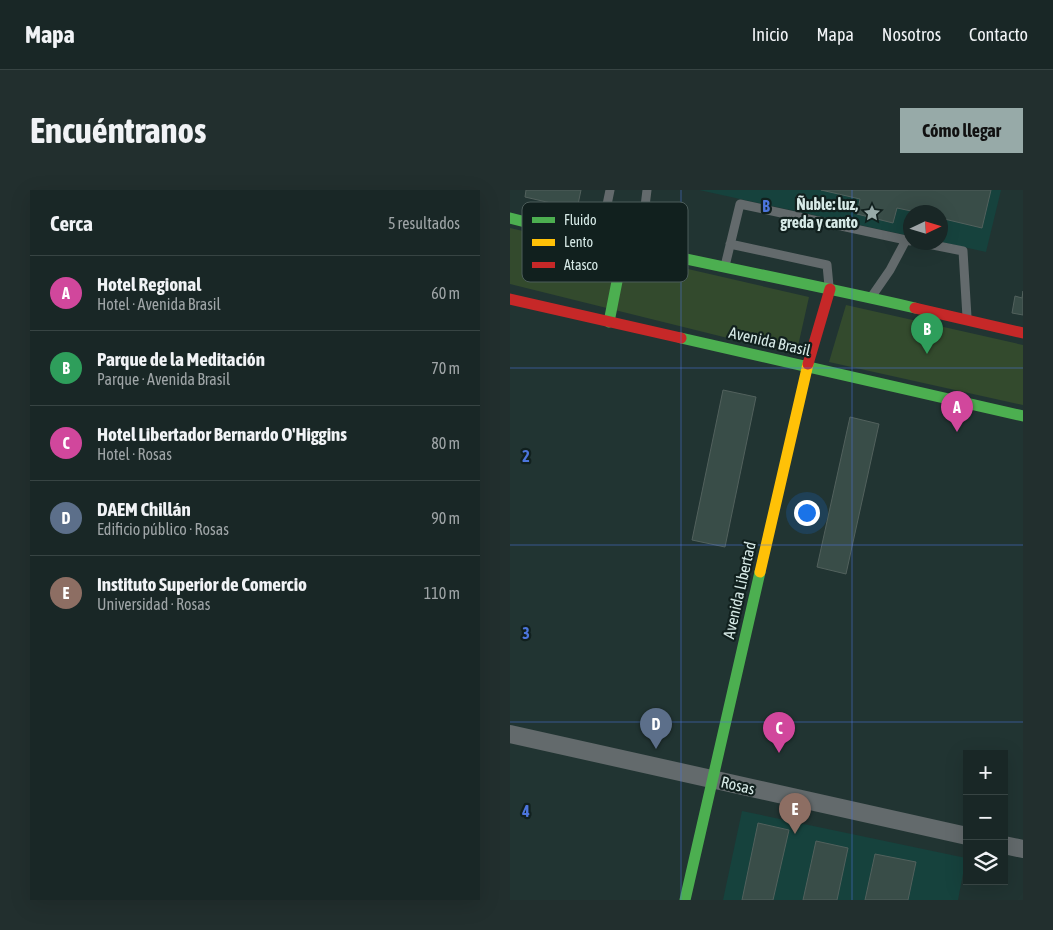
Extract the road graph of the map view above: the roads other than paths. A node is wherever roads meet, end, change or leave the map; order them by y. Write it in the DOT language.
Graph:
graph roads {
  1 [pos="903,240"];
  2 [pos="730,244"];
  3 [pos="948,248"];
  4 [pos="903,249"];
  5 [pos="688,259"];
  6 [pos="725,266"];
  7 [pos="617,282"];
  8 [pos="830,288"];
  9 [pos="870,298"];
  10 [pos="510,299"];
  11 [pos="968,320"];
  12 [pos="609,322"];
  13 [pos="1023,332"];
  14 [pos="807,366"];
  15 [pos="1023,416"];
  16 [pos="510,734"];
  17 [pos="713,779"];
  18 [pos="963,835"];
  19 [pos="1008,846"];
  20 [pos="1023,849"];
  21 [pos="685,900"];
  1 -- 2 [label="lane"];
  2 -- 6 [label="lane"];
  2 -- 8 [label="lane"];
  3 -- 11 [label="lane"];
  4 -- 9 [label="lane"];
  5 -- 6 [label="main road"];
  6 -- 8 [label="main road"];
  7 -- 12 [label="main road"];
  8 -- 9 [label="main road"];
  8 -- 14 [label="main road, Avenida Libertad"];
  9 -- 11 [label="main road"];
  10 -- 12 [label="main road, Avenida Brasil"];
  11 -- 13 [label="main road"];
  12 -- 14 [label="main road, Avenida Brasil"];
  14 -- 15 [label="main road, Avenida Brasil"];
  14 -- 17 [label="main road, Avenida Libertad"];
  16 -- 17 [label="street, Rosas"];
  17 -- 18 [label="street, Rosas"];
  17 -- 21 [label="main road, Avenida Libertad"];
  19 -- 20 [label="street"];
}
